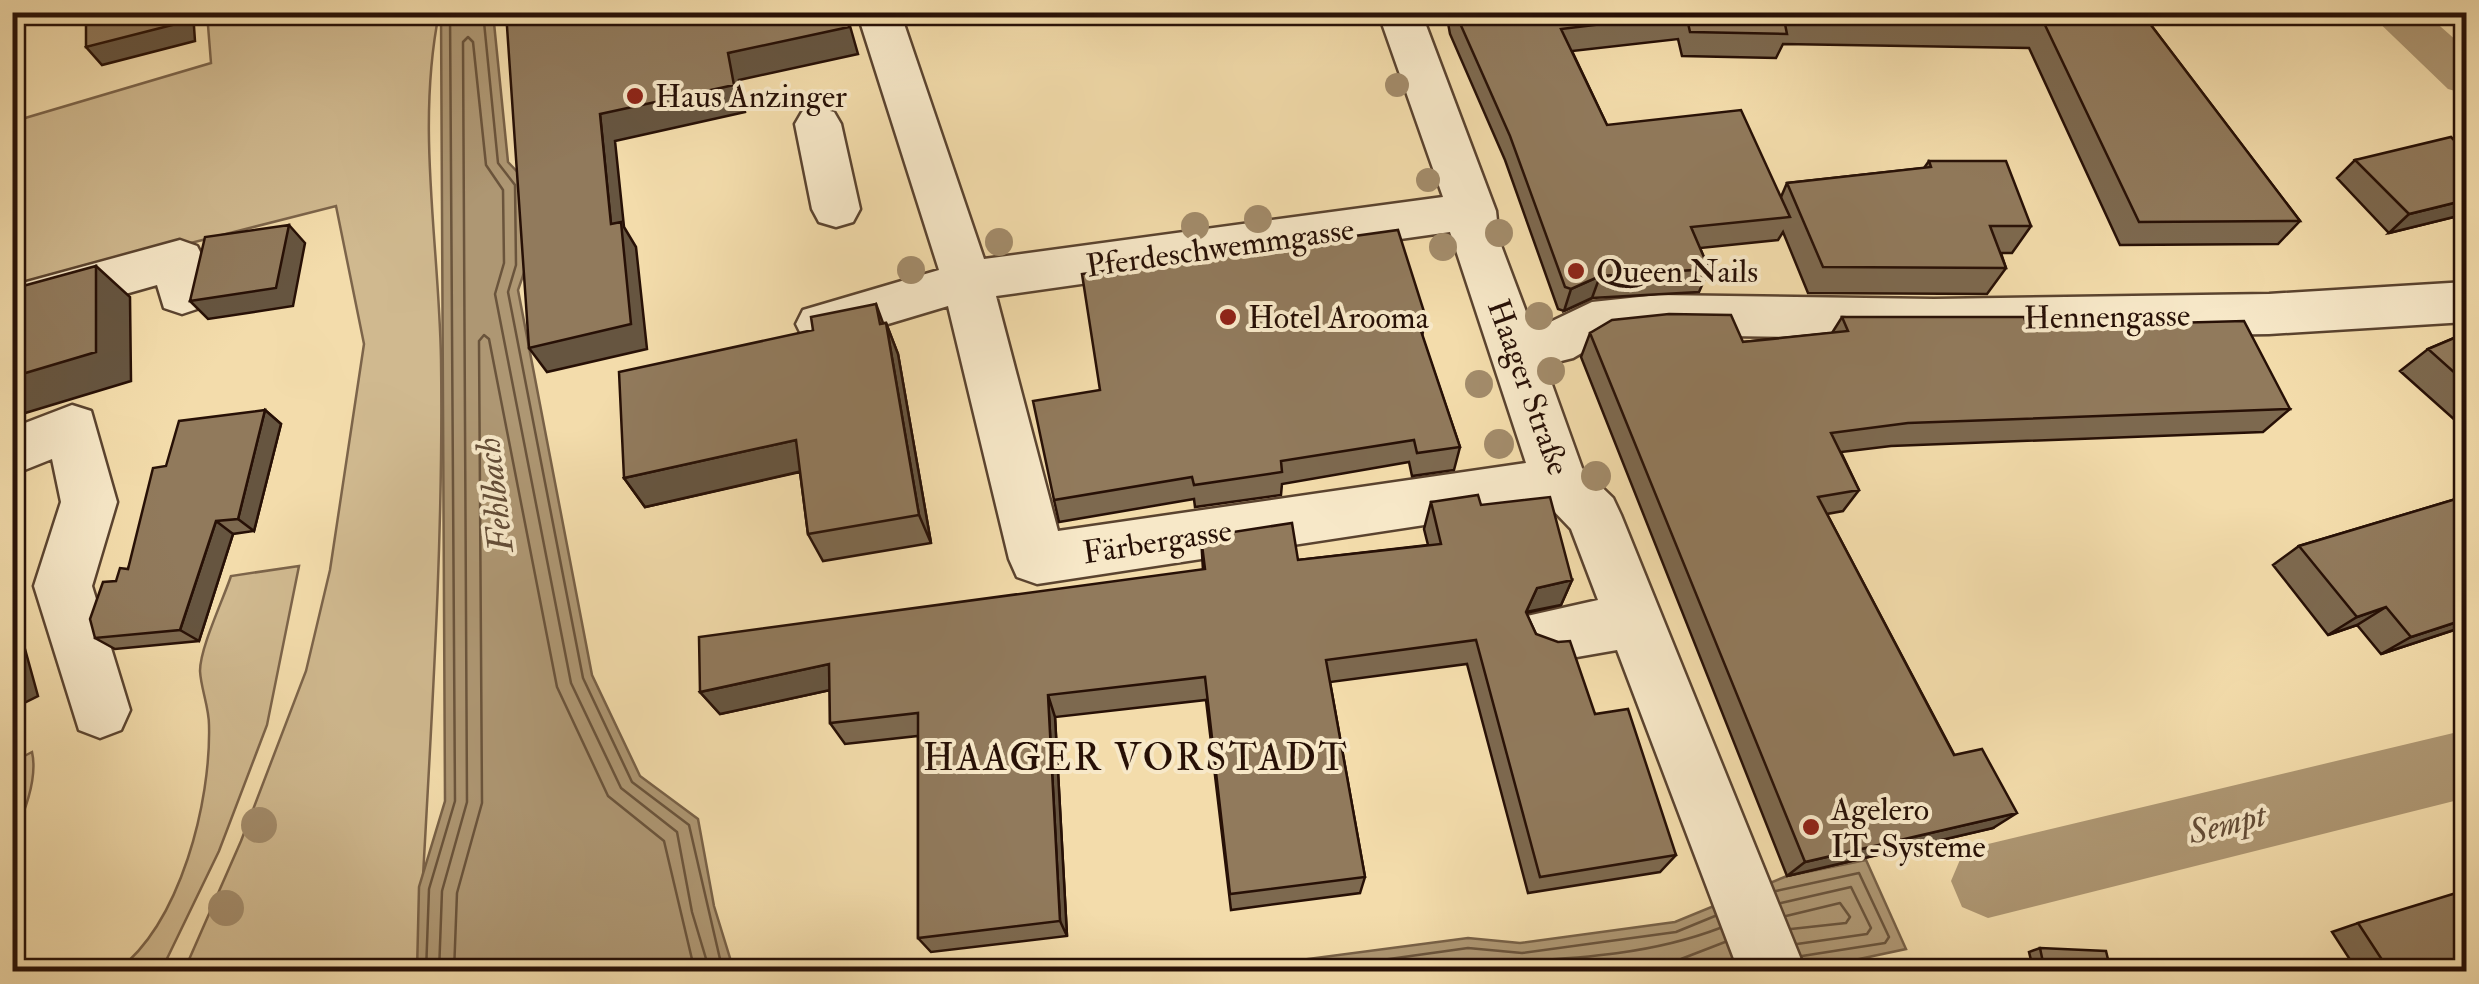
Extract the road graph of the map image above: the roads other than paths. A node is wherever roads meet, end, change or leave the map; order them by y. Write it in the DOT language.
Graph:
graph roads {
  1 [pos="878,12"];
  2 [pos="1400,12"];
  3 [pos="818,124"];
  4 [pos="836,209"];
  5 [pos="1472,211"];
  6 [pos="967,282"];
  7 [pos="182,294"];
  8 [pos="2466,302"];
  9 [pos="12,306"];
  10 [pos="820,324"];
  11 [pos="1514,348"];
  12 [pos="12,452"];
  13 [pos="1560,481"];
  14 [pos="1634,621"];
  15 [pos="1548,635"];
  16 [pos="100,710"];
  17 [pos="1774,972"];
  1 -- 6 [label="street"];
  2 -- 5 [label="street, Haager Straße"];
  3 -- 4 [label="street"];
  5 -- 6 [label="street, Pferdeschwemmgasse"];
  5 -- 11 [label="street, Haager Straße"];
  6 -- 10 [label="street, Pferdeschwemmgasse"];
  6 -- 13 [label="street, Färbergasse"];
  7 -- 9 [label="street"];
  8 -- 11 [label="street, Hennengasse"];
  11 -- 13 [label="street, Haager Straße"];
  12 -- 16 [label="street"];
  13 -- 14 [label="street, Haager Straße"];
  14 -- 15 [label="street"];
  14 -- 17 [label="street, Haager Straße"];
}
